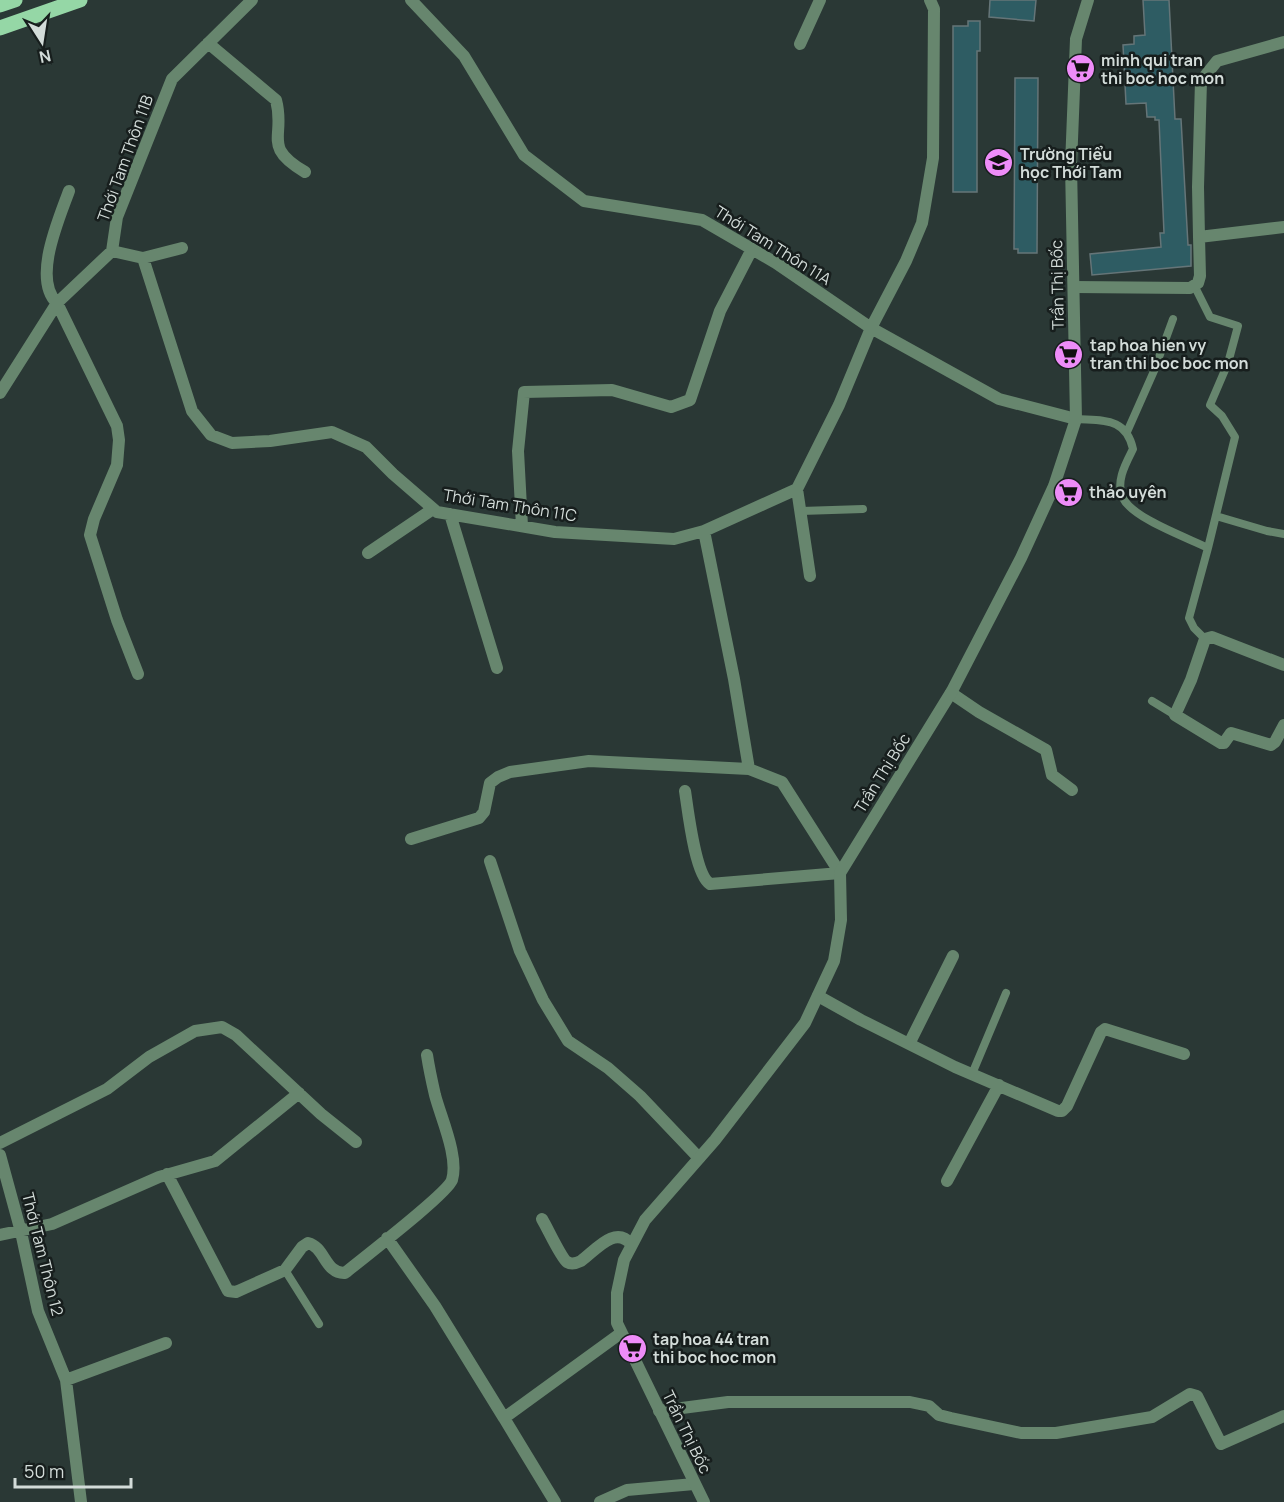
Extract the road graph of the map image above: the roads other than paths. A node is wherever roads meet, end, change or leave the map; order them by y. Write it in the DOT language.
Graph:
graph roads {
  1 [pos="15,0"];
  2 [pos="80,0"];
  3 [pos="252,0"];
  4 [pos="411,0"];
  5 [pos="820,0"];
  6 [pos="1088,0"];
  7 [pos="932,1"];
  8 [pos="0,5"];
  9 [pos="0,28"];
  10 [pos="1284,42"];
  11 [pos="208,43"];
  12 [pos="800,44"];
  13 [pos="305,172"];
  14 [pos="69,191"];
  15 [pos="1284,227"];
  16 [pos="1198,237"];
  17 [pos="182,248"];
  18 [pos="752,249"];
  19 [pos="112,251"];
  20 [pos="143,258"];
  21 [pos="1194,285"];
  22 [pos="1074,287"];
  23 [pos="57,303"];
  24 [pos="1173,319"];
  25 [pos="871,328"];
  26 [pos="0,393"];
  27 [pos="1076,419"];
  28 [pos="1127,432"];
  29 [pos="797,489"];
  30 [pos="434,509"];
  31 [pos="863,509"];
  32 [pos="801,511"];
  33 [pos="450,514"];
  34 [pos="1216,516"];
  35 [pos="522,526"];
  36 [pos="704,531"];
  37 [pos="1284,534"];
  38 [pos="1208,548"];
  39 [pos="368,554"];
  40 [pos="810,576"];
  41 [pos="1205,639"];
  42 [pos="1284,665"];
  43 [pos="497,668"];
  44 [pos="138,674"];
  45 [pos="951,693"];
  46 [pos="1152,701"];
  47 [pos="1175,715"];
  48 [pos="1284,725"];
  49 [pos="749,769"];
  50 [pos="1072,790"];
  51 [pos="685,791"];
  52 [pos="411,839"];
  53 [pos="490,861"];
  54 [pos="840,873"];
  55 [pos="953,956"];
  56 [pos="1006,993"];
  57 [pos="818,996"];
  58 [pos="909,1044"];
  59 [pos="427,1054"];
  60 [pos="1184,1054"];
  61 [pos="972,1074"];
  62 [pos="999,1085"];
  63 [pos="299,1093"];
  64 [pos="356,1142"];
  65 [pos="0,1143"];
  66 [pos="0,1155"];
  67 [pos="699,1158"];
  68 [pos="167,1174"];
  69 [pos="947,1181"];
  70 [pos="542,1219"];
  71 [pos="21,1232"];
  72 [pos="0,1235"];
  73 [pos="387,1238"];
  74 [pos="632,1244"];
  75 [pos="285,1270"];
  76 [pos="319,1324"];
  77 [pos="621,1333"];
  78 [pos="166,1343"];
  79 [pos="66,1380"];
  80 [pos="659,1411"];
  81 [pos="1284,1416"];
  82 [pos="504,1418"];
  83 [pos="694,1484"];
  84 [pos="81,1502"];
  85 [pos="555,1502"];
  86 [pos="600,1502"];
  87 [pos="704,1502"];
  1 -- 8 [label="main road"];
  2 -- 9 [label="main road"];
  3 -- 11 [label="street, Thới Tam Thôn 11B"];
  4 -- 18 [label="street, Thới Tam Thôn 11A"];
  5 -- 12 [label="street"];
  6 -- 22 [label="street, Trần Thị Bốc"];
  7 -- 25 [label="street"];
  10 -- 16 [label="street"];
  11 -- 13 [label="street"];
  11 -- 19 [label="street, Thới Tam Thôn 11B"];
  14 -- 23 [label="street"];
  15 -- 16 [label="street"];
  16 -- 21 [label="street"];
  17 -- 20 [label="street"];
  18 -- 25 [label="street, Thới Tam Thôn 11A"];
  18 -- 35 [label="street"];
  19 -- 20 [label="street"];
  19 -- 23 [label="street"];
  20 -- 30 [label="street, Thới Tam Thôn 11C"];
  21 -- 22 [label="street"];
  21 -- 34 [label="lane"];
  22 -- 27 [label="street, Trần Thị Bốc"];
  23 -- 26 [label="street"];
  23 -- 44 [label="street"];
  24 -- 28 [label="lane"];
  25 -- 27 [label="street, Thới Tam Thôn 11A"];
  25 -- 29 [label="street"];
  27 -- 28 [label="lane"];
  27 -- 45 [label="street, Trần Thị Bốc"];
  28 -- 38 [label="lane"];
  29 -- 32 [label="street"];
  29 -- 36 [label="street, Thới Tam Thôn 11C"];
  30 -- 33 [label="street, Thới Tam Thôn 11C"];
  30 -- 39 [label="street"];
  31 -- 32 [label="lane"];
  32 -- 40 [label="street"];
  33 -- 35 [label="street, Thới Tam Thôn 11C"];
  33 -- 43 [label="street"];
  34 -- 37 [label="lane"];
  34 -- 38 [label="lane"];
  35 -- 36 [label="street, Thới Tam Thôn 11C"];
  36 -- 49 [label="street"];
  38 -- 41 [label="lane"];
  41 -- 42 [label="street"];
  41 -- 47 [label="street"];
  45 -- 50 [label="street"];
  45 -- 54 [label="street, Trần Thị Bốc"];
  46 -- 47 [label="lane"];
  47 -- 48 [label="street"];
  49 -- 52 [label="street"];
  49 -- 54 [label="street"];
  51 -- 54 [label="street"];
  53 -- 67 [label="street"];
  54 -- 57 [label="street, Trần Thị Bốc"];
  55 -- 58 [label="street"];
  56 -- 61 [label="lane"];
  57 -- 58 [label="street"];
  57 -- 67 [label="street, Trần Thị Bốc"];
  58 -- 61 [label="street"];
  59 -- 73 [label="street"];
  60 -- 62 [label="street"];
  61 -- 62 [label="street"];
  62 -- 69 [label="street"];
  63 -- 64 [label="street"];
  63 -- 65 [label="street"];
  63 -- 68 [label="street"];
  66 -- 71 [label="street, Thới Tam Thôn 12"];
  67 -- 74 [label="street, Trần Thị Bốc"];
  68 -- 71 [label="street"];
  68 -- 75 [label="street"];
  70 -- 74 [label="street"];
  71 -- 72 [label="street"];
  71 -- 79 [label="street, Thới Tam Thôn 12"];
  73 -- 75 [label="street"];
  73 -- 82 [label="street"];
  74 -- 77 [label="street, Trần Thị Bốc"];
  75 -- 76 [label="lane"];
  77 -- 80 [label="street, Trần Thị Bốc"];
  77 -- 82 [label="street"];
  78 -- 79 [label="street"];
  79 -- 84 [label="street, Thới Tam Thôn 12"];
  80 -- 81 [label="street"];
  80 -- 83 [label="street, Trần Thị Bốc"];
  82 -- 85 [label="street"];
  83 -- 86 [label="street"];
  83 -- 87 [label="street, Trần Thị Bốc"];
}
